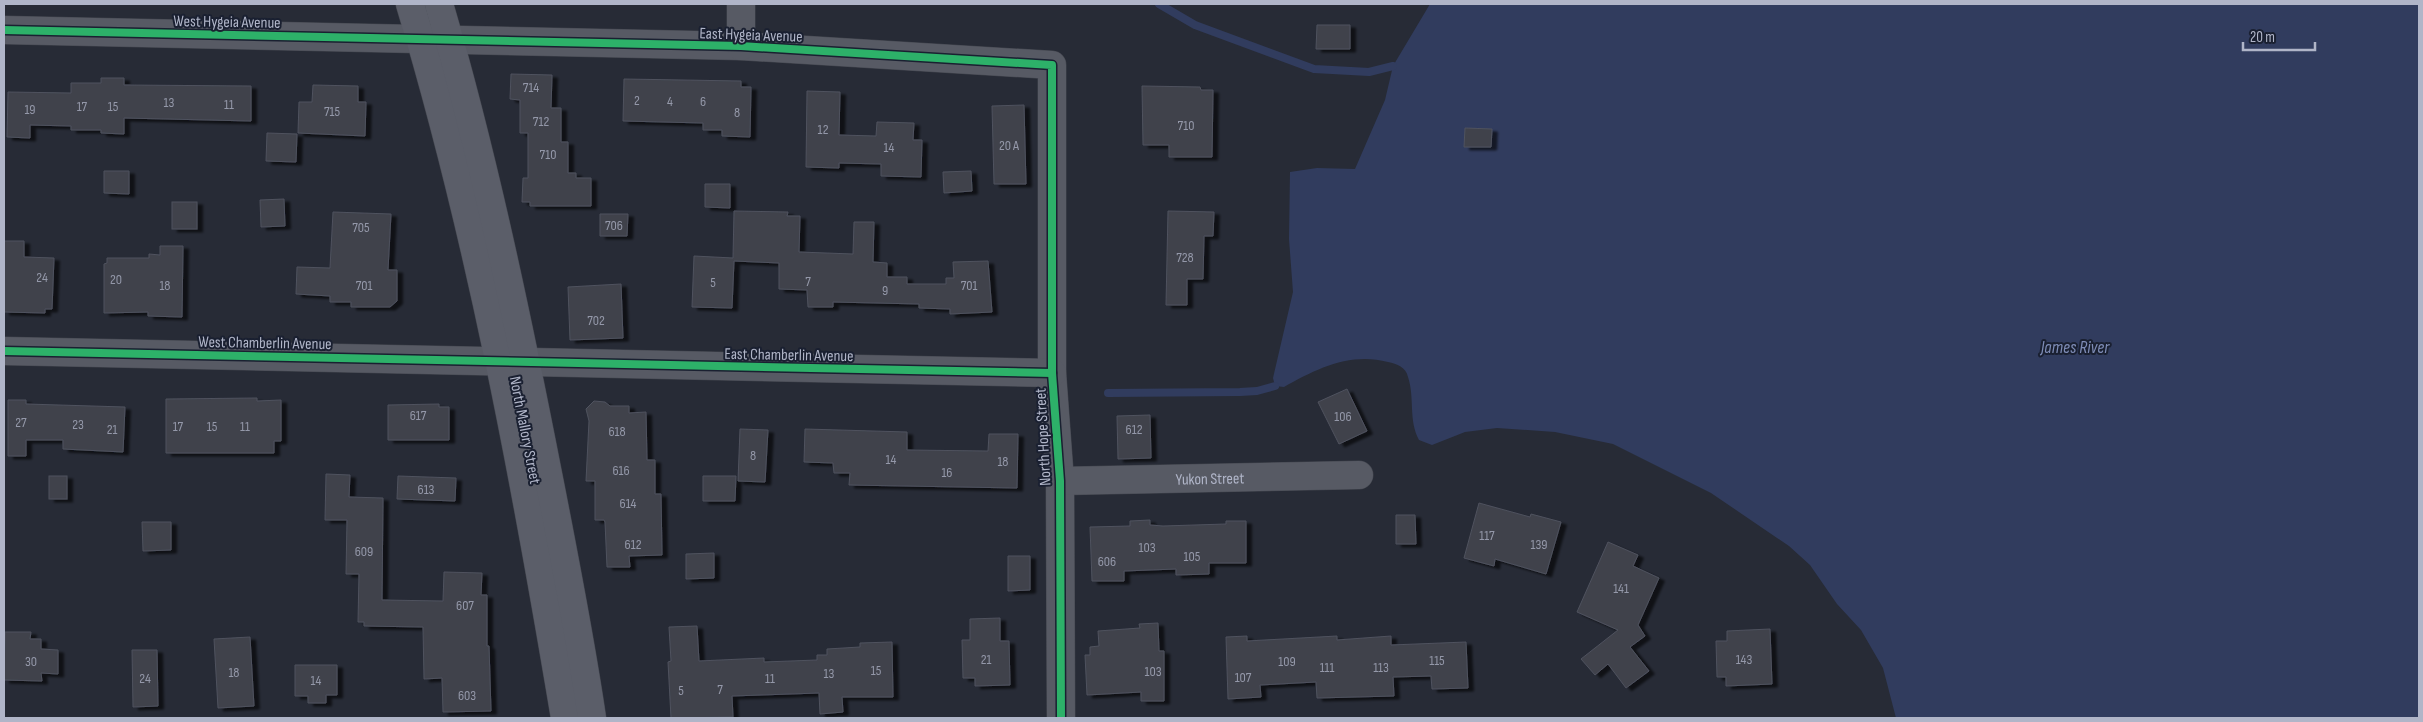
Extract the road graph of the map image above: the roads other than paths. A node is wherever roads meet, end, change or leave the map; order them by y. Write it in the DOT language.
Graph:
graph roads {
  1 [pos="410,4"];
  2 [pos="439,4"];
  3 [pos="742,4"];
  4 [pos="4,30"];
  5 [pos="420,38"];
  6 [pos="449,40"];
  7 [pos="741,46"];
  8 [pos="1052,65"];
  9 [pos="4,351"];
  10 [pos="498,361"];
  11 [pos="526,363"];
  12 [pos="1052,373"];
  13 [pos="1360,475"];
  14 [pos="1060,481"];
  15 [pos="565,718"];
  16 [pos="592,718"];
  17 [pos="1061,718"];
  1 -- 5 [label="main road, North Mallory Street"];
  2 -- 6 [label="main road, North Mallory Street"];
  3 -- 7 [label="street"];
  4 -- 5 [label="street, West Hygeia Avenue"];
  5 -- 6 [label="street, West Hygeia Avenue"];
  5 -- 10 [label="main road, North Mallory Street"];
  6 -- 7 [label="street, East Hygeia Avenue"];
  6 -- 11 [label="main road, North Mallory Street"];
  7 -- 8 [label="street, East Hygeia Avenue"];
  8 -- 12 [label="street, North Hope Street"];
  9 -- 10 [label="street, West Chamberlin Avenue"];
  10 -- 11 [label="street, West Chamberlin Avenue"];
  10 -- 15 [label="main road, North Mallory Street"];
  11 -- 12 [label="street, East Chamberlin Avenue"];
  11 -- 16 [label="main road, North Mallory Street"];
  12 -- 14 [label="street, North Hope Street"];
  13 -- 14 [label="street, Yukon Street"];
  14 -- 17 [label="street, North Hope Street"];
}
